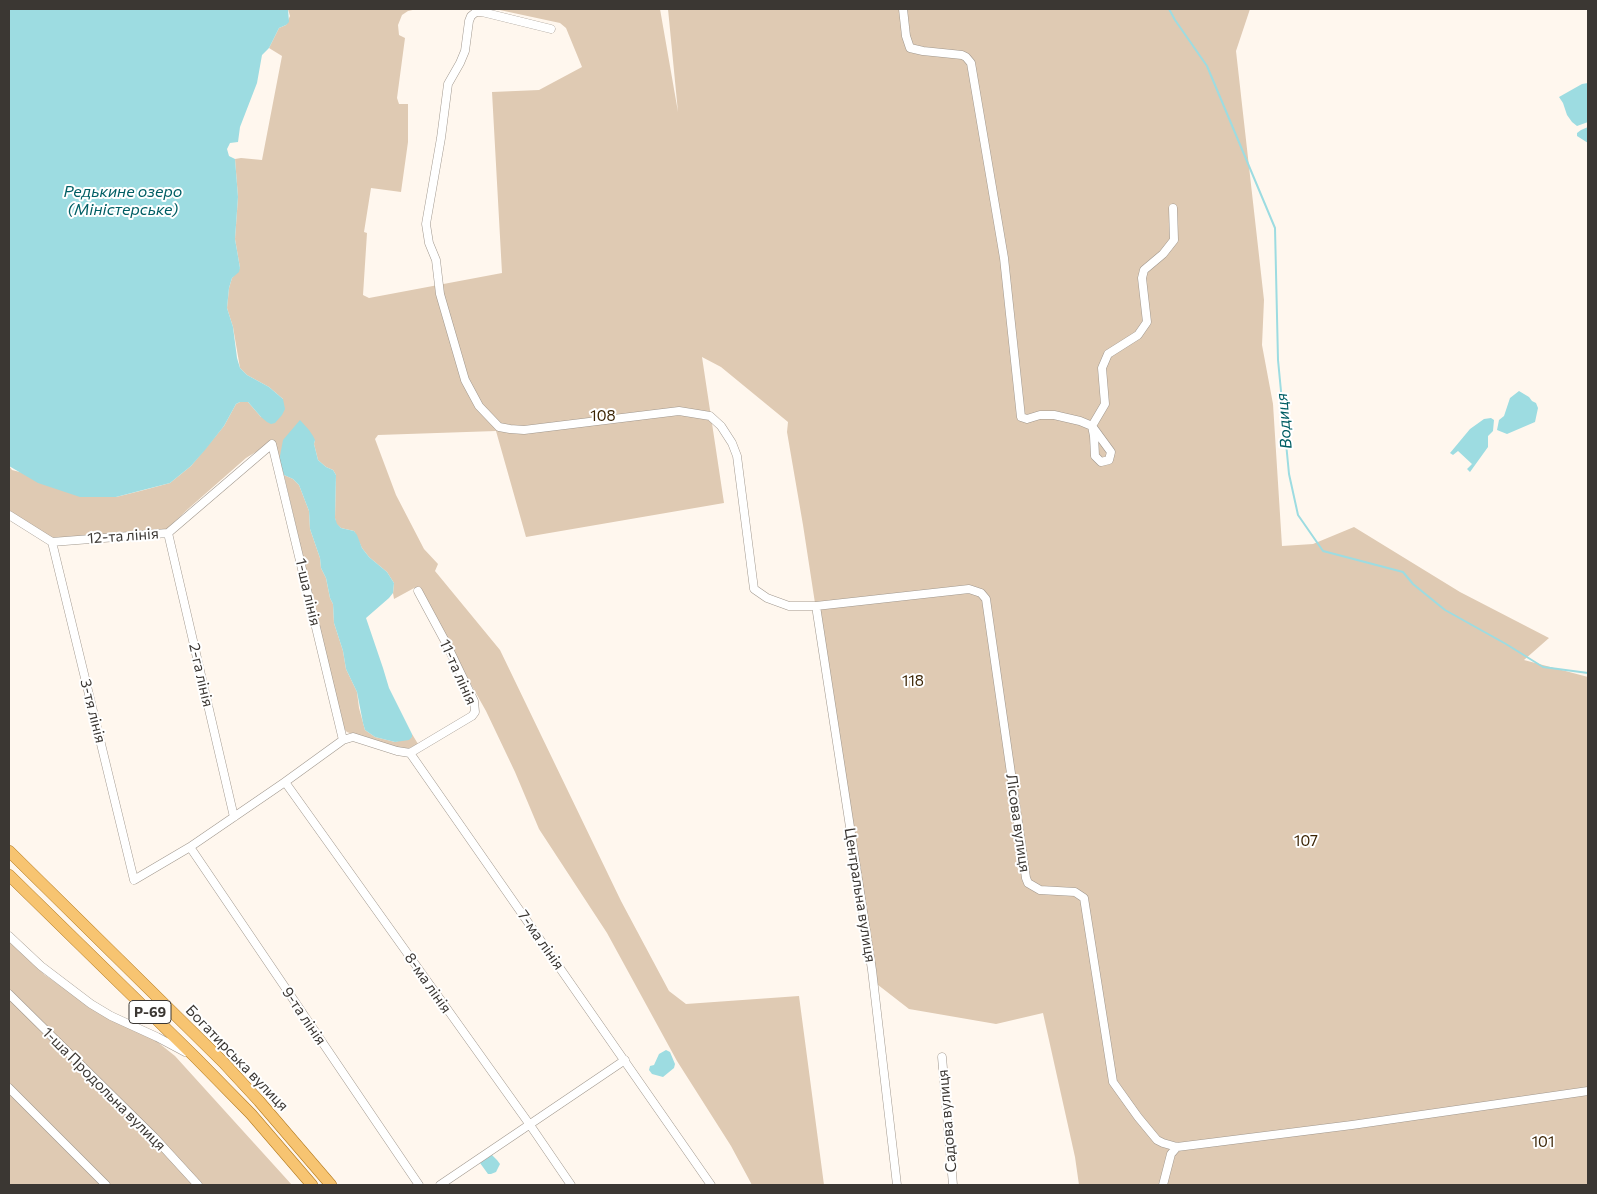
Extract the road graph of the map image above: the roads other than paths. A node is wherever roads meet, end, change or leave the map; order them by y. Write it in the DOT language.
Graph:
graph roads {
  1 [pos="903,9"];
  2 [pos="551,28"];
  3 [pos="1173,208"];
  4 [pos="272,444"];
  5 [pos="9,515"];
  6 [pos="168,533"];
  7 [pos="52,542"];
  8 [pos="418,591"];
  9 [pos="816,606"];
  10 [pos="343,740"];
  11 [pos="410,752"];
  12 [pos="285,782"];
  13 [pos="234,817"];
  14 [pos="190,847"];
  15 [pos="9,851"];
  16 [pos="9,875"];
  17 [pos="9,936"];
  18 [pos="9,994"];
  19 [pos="942,1057"];
  20 [pos="196,1058"];
  21 [pos="625,1060"];
  22 [pos="9,1088"];
  23 [pos="1588,1091"];
  24 [pos="530,1126"];
  25 [pos="1177,1147"];
  26 [pos="106,1185"];
  27 [pos="198,1185"];
  28 [pos="312,1185"];
  29 [pos="331,1185"];
  30 [pos="419,1185"];
  31 [pos="440,1185"];
  32 [pos="570,1185"];
  33 [pos="711,1185"];
  34 [pos="898,1185"];
  35 [pos="953,1185"];
  36 [pos="1163,1185"];
  1 -- 3 [label="street"];
  2 -- 9 [label="street, Лісова вулиця"];
  4 -- 6 [label="street, 12-та лінія"];
  4 -- 10 [label="street, 1-ша лінія"];
  5 -- 7 [label="street"];
  6 -- 7 [label="street, 12-та лінія"];
  6 -- 13 [label="street, 2-га лінія"];
  7 -- 14 [label="street, 3-тя лінія"];
  8 -- 11 [label="street, 11-та лінія"];
  9 -- 25 [label="street, Лісова вулиця"];
  9 -- 34 [label="street, Центральна вулиця"];
  10 -- 11 [label="street"];
  10 -- 12 [label="street"];
  11 -- 21 [label="street, 7-ма лінія"];
  12 -- 13 [label="street"];
  12 -- 24 [label="street, 8-ма лінія"];
  13 -- 14 [label="street"];
  14 -- 30 [label="street, 9-та лінія"];
  15 -- 29 [label="main road, Богатирська вулиця / Р-69"];
  16 -- 20 [label="main road, Богатирська вулиця / Р-69"];
  17 -- 20 [label="street"];
  18 -- 27 [label="street, 1-ша Продольна вулиця"];
  19 -- 35 [label="street, Садова вулиця"];
  20 -- 28 [label="main road, Богатирська вулиця / Р-69"];
  21 -- 24 [label="street"];
  21 -- 33 [label="street, 7-ма лінія"];
  22 -- 26 [label="street"];
  23 -- 25 [label="street"];
  24 -- 31 [label="street"];
  24 -- 32 [label="street, 8-ма лінія"];
  25 -- 36 [label="street"];
}
